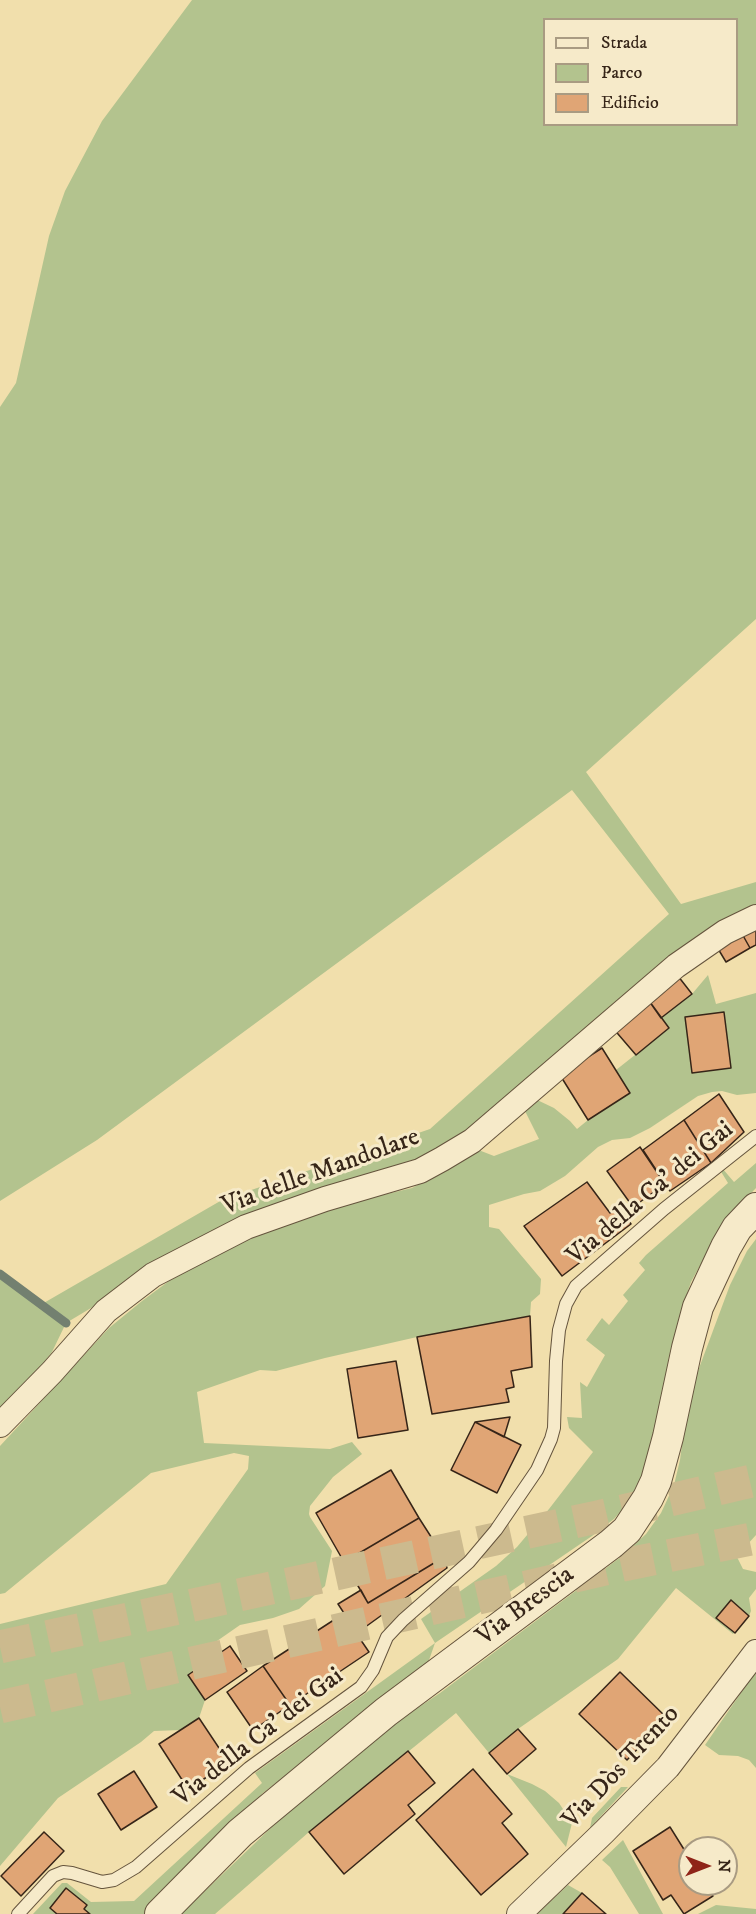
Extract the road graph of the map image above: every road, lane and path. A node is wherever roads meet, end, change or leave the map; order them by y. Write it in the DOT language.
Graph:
graph roads {
  1 [pos="756,916"];
  2 [pos="756,1136"];
  3 [pos="756,1208"];
  4 [pos="0,1425"];
  5 [pos="756,1652"];
  6 [pos="18,1914"];
  7 [pos="160,1914"];
  8 [pos="519,1914"];
  1 -- 4 [label="street, Via delle Mandolare"];
  2 -- 6 [label="lane, Via della Ca' dei Gai"];
  3 -- 7 [label="street, Via Brescia"];
  5 -- 8 [label="street, Via Dòs Trento"];
}
